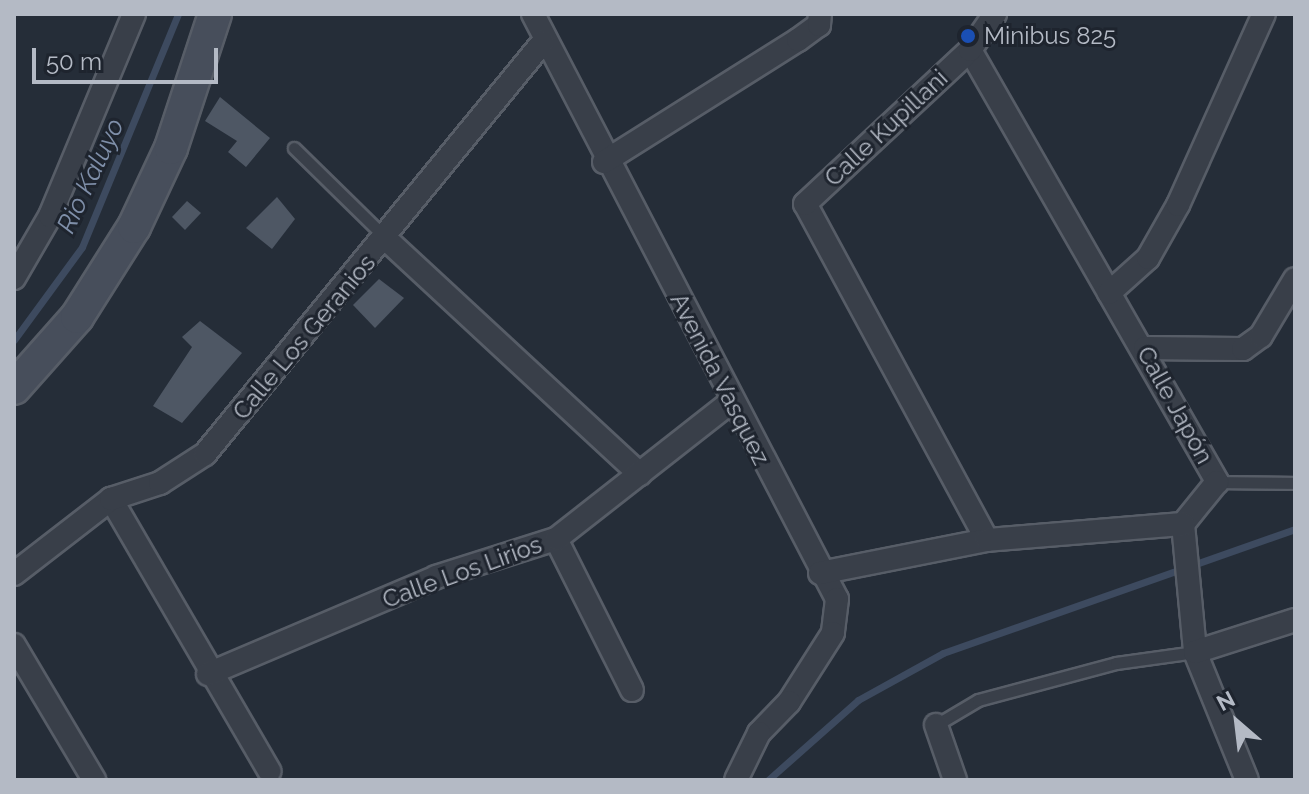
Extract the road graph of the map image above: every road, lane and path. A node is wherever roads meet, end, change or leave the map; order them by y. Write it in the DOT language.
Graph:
graph roads {
  1 [pos="134,14"];
  2 [pos="215,14"];
  3 [pos="534,14"];
  4 [pos="995,14"];
  5 [pos="1264,14"];
  6 [pos="819,20"];
  7 [pos="543,42"];
  8 [pos="970,50"];
  9 [pos="294,148"];
  10 [pos="604,162"];
  11 [pos="386,239"];
  12 [pos="14,278"];
  13 [pos="1295,279"];
  14 [pos="1109,293"];
  15 [pos="1145,348"];
  16 [pos="14,388"];
  17 [pos="731,402"];
  18 [pos="640,474"];
  19 [pos="1217,482"];
  20 [pos="1295,483"];
  21 [pos="111,499"];
  22 [pos="1183,524"];
  23 [pos="556,539"];
  24 [pos="987,540"];
  25 [pos="820,573"];
  26 [pos="14,574"];
  27 [pos="1295,620"];
  28 [pos="1195,644"];
  29 [pos="14,645"];
  30 [pos="208,674"];
  31 [pos="632,690"];
  32 [pos="936,725"];
  33 [pos="269,771"];
  34 [pos="94,780"];
  35 [pos="736,780"];
  36 [pos="955,780"];
  37 [pos="1247,780"];
  1 -- 12 [label="street"];
  2 -- 16 [label="main road"];
  3 -- 7 [label="street, Avenida Vasquez"];
  4 -- 8 [label="street, Calle Kupillani"];
  5 -- 14 [label="street"];
  6 -- 10 [label="street"];
  7 -- 10 [label="street, Avenida Vasquez"];
  7 -- 11 [label="street, Calle Los Geranios"];
  8 -- 14 [label="street, Calle Japón"];
  8 -- 24 [label="street, Calle Kupillani"];
  9 -- 11 [label="lane"];
  10 -- 17 [label="street, Avenida Vasquez"];
  11 -- 18 [label="street"];
  11 -- 21 [label="street, Calle Los Geranios"];
  13 -- 15 [label="street"];
  14 -- 15 [label="street, Calle Japón"];
  15 -- 19 [label="street, Calle Japón"];
  17 -- 18 [label="street, Calle Los Lirios"];
  17 -- 25 [label="street, Avenida Vasquez"];
  18 -- 23 [label="street, Calle Los Lirios"];
  19 -- 20 [label="lane"];
  19 -- 22 [label="street, Calle Japón"];
  21 -- 26 [label="street, Calle Los Geranios"];
  21 -- 30 [label="street"];
  22 -- 24 [label="street"];
  22 -- 28 [label="street"];
  23 -- 30 [label="street, Calle Los Lirios"];
  23 -- 31 [label="street"];
  24 -- 25 [label="street"];
  25 -- 35 [label="street, Avenida Vasquez"];
  27 -- 28 [label="street"];
  28 -- 32 [label="lane"];
  28 -- 37 [label="street"];
  29 -- 34 [label="street"];
  30 -- 33 [label="street"];
  32 -- 36 [label="street"];
}
